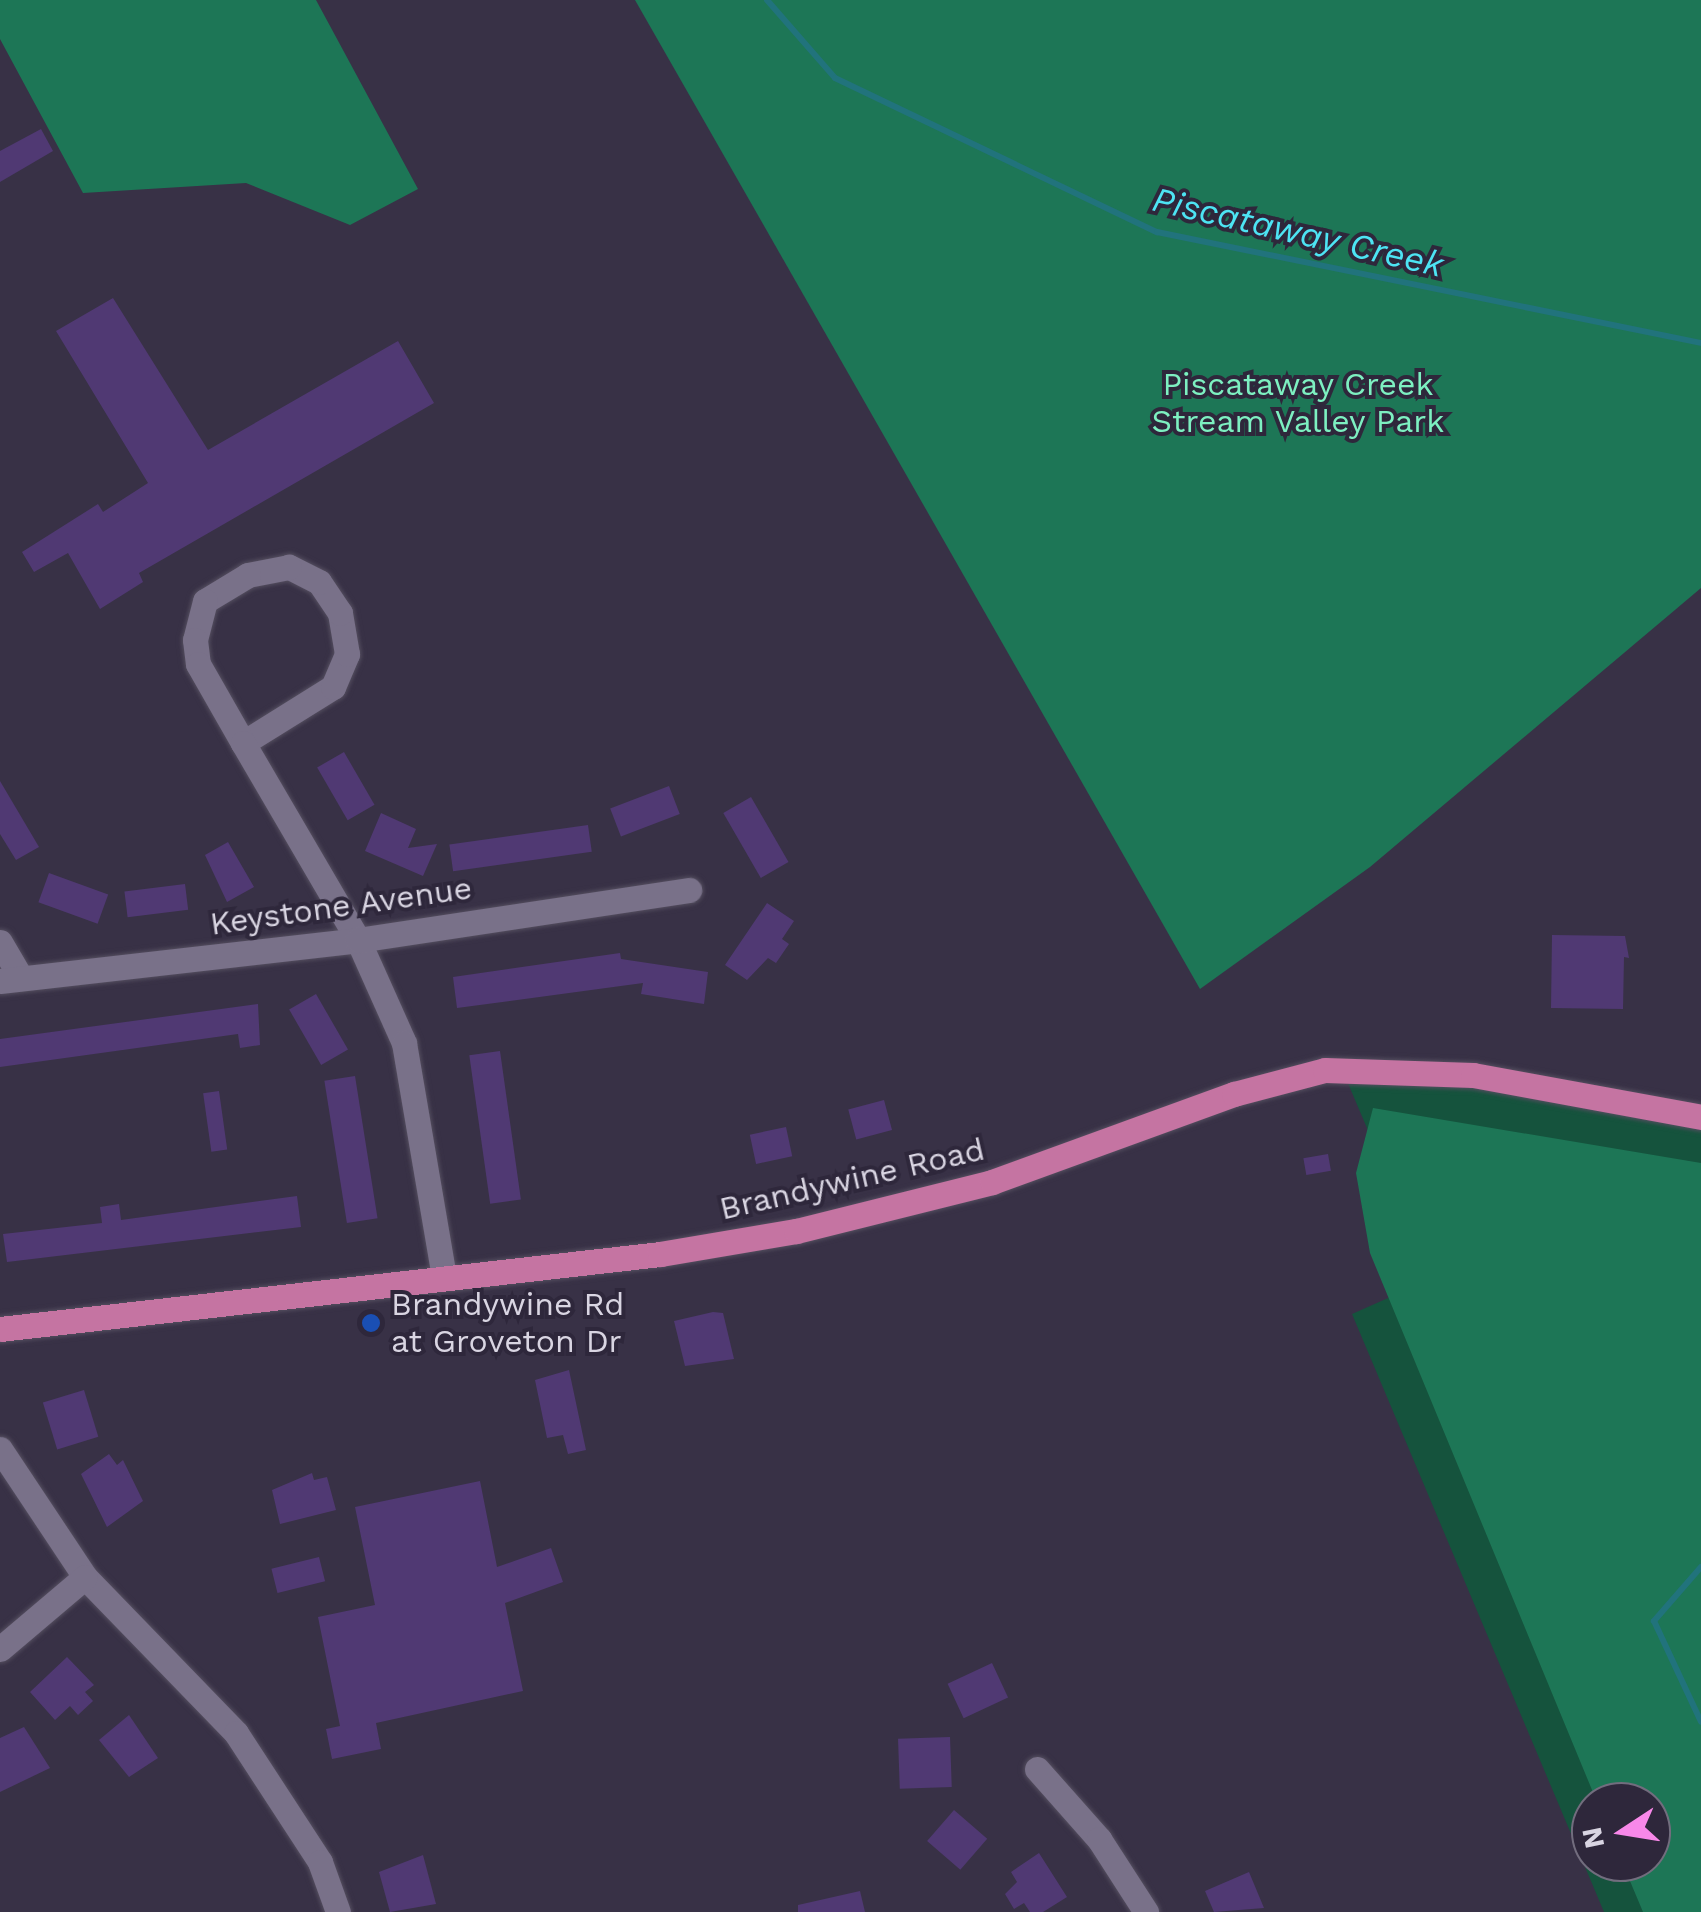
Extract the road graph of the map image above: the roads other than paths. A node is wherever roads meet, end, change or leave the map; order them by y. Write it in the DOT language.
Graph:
graph roads {
  1 [pos="243,743"];
  2 [pos="689,890"];
  3 [pos="358,940"];
  4 [pos="0,942"];
  5 [pos="10,980"];
  6 [pos="1701,1117"];
  7 [pos="444,1277"];
  8 [pos="0,1329"];
  9 [pos="0,1448"];
  10 [pos="85,1577"];
  11 [pos="0,1649"];
  12 [pos="1037,1769"];
  13 [pos="338,1912"];
  14 [pos="1146,1912"];
  1 -- 1 [label="street"];
  1 -- 3 [label="street"];
  2 -- 3 [label="street, Keystone Avenue"];
  3 -- 5 [label="street, Keystone Avenue"];
  3 -- 7 [label="street"];
  4 -- 5 [label="street"];
  6 -- 7 [label="main road, Brandywine Road"];
  7 -- 8 [label="main road, Brandywine Road"];
  9 -- 10 [label="street"];
  10 -- 11 [label="street"];
  10 -- 13 [label="street"];
  12 -- 14 [label="street"];
}
